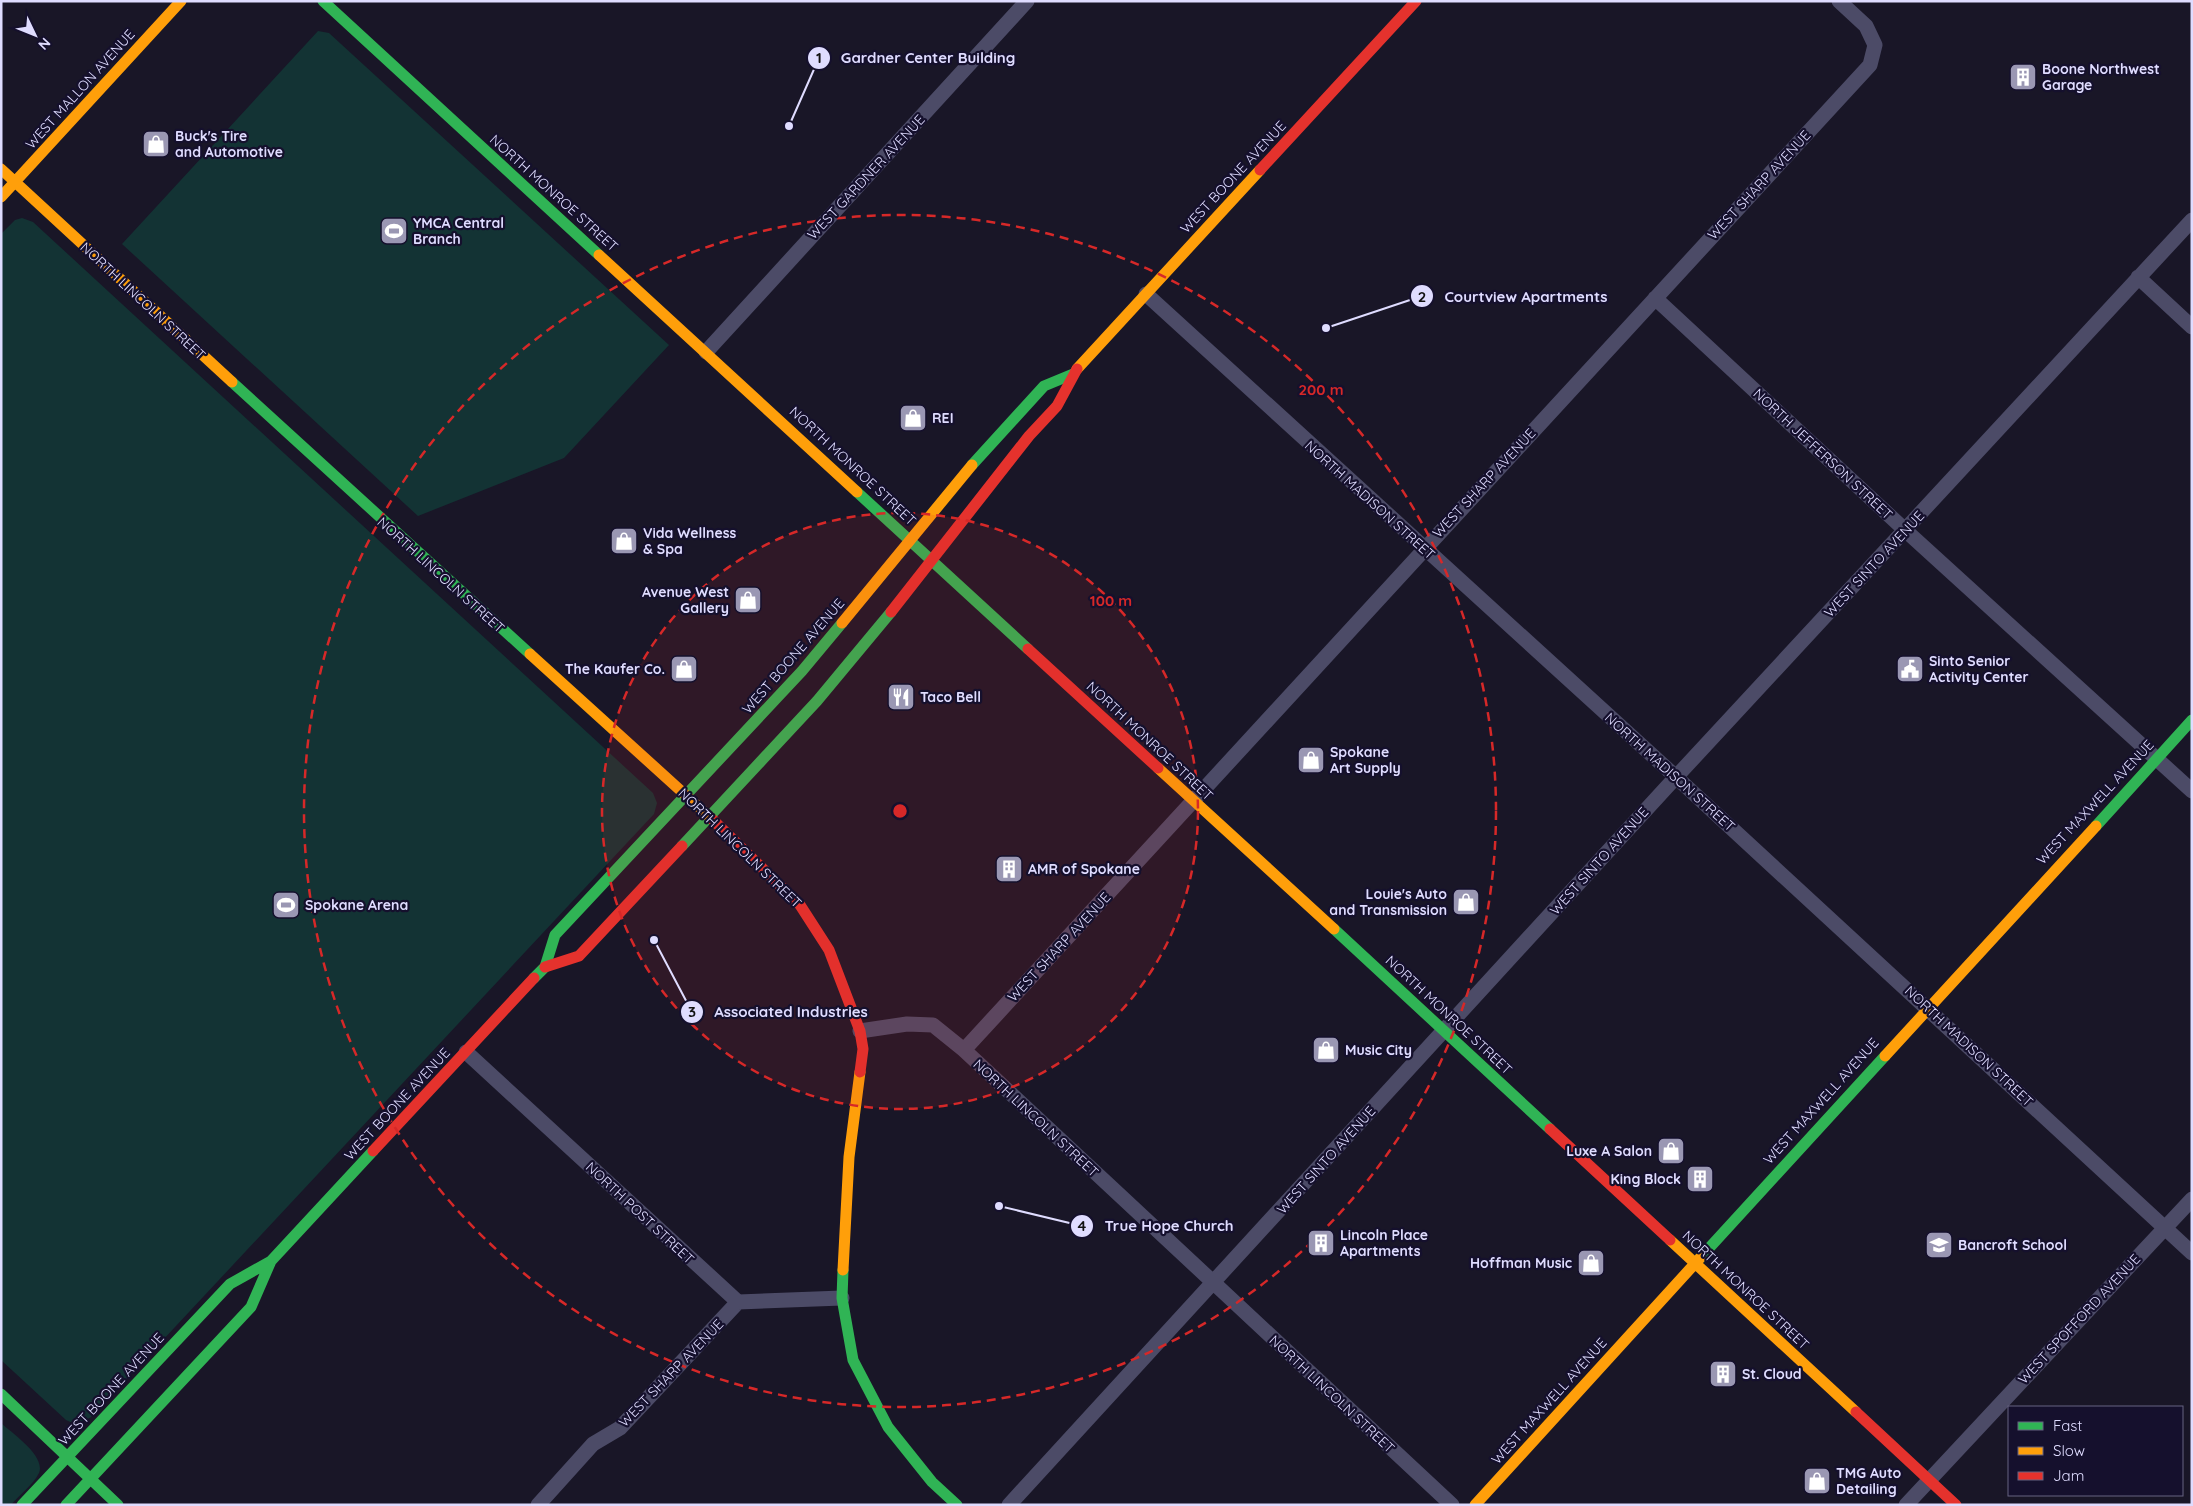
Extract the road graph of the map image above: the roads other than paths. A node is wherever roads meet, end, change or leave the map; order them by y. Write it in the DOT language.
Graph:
graph roads {
  1 [pos="180,1"];
  2 [pos="323,1"];
  3 [pos="1027,1"];
  4 [pos="1416,1"];
  5 [pos="1839,1"];
  6 [pos="1,169"];
  7 [pos="15,182"];
  8 [pos="1,197"];
  9 [pos="2192,220"];
  10 [pos="2138,278"];
  11 [pos="1146,294"];
  12 [pos="1655,298"];
  13 [pos="2192,327"];
  14 [pos="706,352"];
  15 [pos="1073,374"];
  16 [pos="1905,530"];
  17 [pos="910,539"];
  18 [pos="1423,549"];
  19 [pos="933,561"];
  20 [pos="2192,720"];
  21 [pos="2156,757"];
  22 [pos="1676,777"];
  23 [pos="2192,790"];
  24 [pos="686,796"];
  25 [pos="1194,802"];
  26 [pos="709,817"];
  27 [pos="545,967"];
  28 [pos="1926,1008"];
  29 [pos="860,1031"];
  30 [pos="1444,1031"];
  31 [pos="964,1050"];
  32 [pos="466,1052"];
  33 [pos="2192,1198"];
  34 [pos="2165,1227"];
  35 [pos="2192,1253"];
  36 [pos="271,1261"];
  37 [pos="1696,1262"];
  38 [pos="1213,1284"];
  39 [pos="842,1298"];
  40 [pos="738,1302"];
  41 [pos="1,1394"];
  42 [pos="68,1457"];
  43 [pos="91,1479"];
  44 [pos="1929,1480"];
  45 [pos="22,1505"];
  46 [pos="66,1505"];
  47 [pos="118,1505"];
  48 [pos="538,1505"];
  49 [pos="957,1505"];
  50 [pos="1009,1505"];
  51 [pos="1452,1505"];
  52 [pos="1475,1505"];
  53 [pos="1906,1505"];
  54 [pos="1956,1505"];
  1 -- 7 [label="main road, WEST MALLON AVENUE"];
  2 -- 14 [label="main road, NORTH MONROE STREET"];
  3 -- 14 [label="street, WEST GARDNER AVENUE"];
  4 -- 11 [label="main road, WEST BOONE AVENUE"];
  5 -- 12 [label="street, WEST SHARP AVENUE"];
  6 -- 7 [label="main road, NORTH LINCOLN STREET"];
  7 -- 8 [label="main road, WEST MALLON AVENUE"];
  7 -- 24 [label="main road, NORTH LINCOLN STREET"];
  9 -- 10 [label="street, WEST SINTO AVENUE"];
  10 -- 13 [label="street"];
  10 -- 16 [label="street, WEST SINTO AVENUE"];
  11 -- 15 [label="main road, WEST BOONE AVENUE"];
  11 -- 18 [label="street, NORTH MADISON STREET"];
  12 -- 16 [label="street, NORTH JEFFERSON STREET"];
  12 -- 18 [label="street, WEST SHARP AVENUE"];
  14 -- 17 [label="main road, NORTH MONROE STREET"];
  15 -- 17 [label="main road, WEST BOONE AVENUE"];
  15 -- 19 [label="main road, WEST BOONE AVENUE"];
  16 -- 21 [label="street, NORTH JEFFERSON STREET"];
  16 -- 22 [label="street, WEST SINTO AVENUE"];
  17 -- 19 [label="main road, NORTH MONROE STREET"];
  17 -- 24 [label="main road, WEST BOONE AVENUE"];
  18 -- 22 [label="street, NORTH MADISON STREET"];
  18 -- 25 [label="street, WEST SHARP AVENUE"];
  19 -- 25 [label="main road, NORTH MONROE STREET"];
  19 -- 26 [label="main road, WEST BOONE AVENUE"];
  20 -- 21 [label="main road, WEST MAXWELL AVENUE"];
  21 -- 23 [label="street, NORTH JEFFERSON STREET"];
  21 -- 28 [label="main road, WEST MAXWELL AVENUE"];
  22 -- 28 [label="street, NORTH MADISON STREET"];
  22 -- 30 [label="street, WEST SINTO AVENUE"];
  24 -- 26 [label="main road, NORTH LINCOLN STREET"];
  24 -- 27 [label="main road, WEST BOONE AVENUE"];
  25 -- 30 [label="main road, NORTH MONROE STREET"];
  25 -- 31 [label="street, WEST SHARP AVENUE"];
  26 -- 27 [label="main road, WEST BOONE AVENUE"];
  26 -- 29 [label="main road, NORTH LINCOLN STREET"];
  27 -- 32 [label="main road, WEST BOONE AVENUE"];
  28 -- 34 [label="street, NORTH MADISON STREET"];
  28 -- 37 [label="main road, WEST MAXWELL AVENUE"];
  29 -- 31 [label="street, NORTH LINCOLN STREET"];
  29 -- 39 [label="main road"];
  30 -- 37 [label="main road, NORTH MONROE STREET"];
  30 -- 38 [label="street, WEST SINTO AVENUE"];
  31 -- 38 [label="street, NORTH LINCOLN STREET"];
  32 -- 36 [label="main road, WEST BOONE AVENUE"];
  32 -- 40 [label="street, NORTH POST STREET"];
  33 -- 34 [label="street, WEST SPOFFORD AVENUE"];
  34 -- 35 [label="street, NORTH MADISON STREET"];
  34 -- 44 [label="street, WEST SPOFFORD AVENUE"];
  36 -- 42 [label="main road, WEST BOONE AVENUE"];
  36 -- 43 [label="main road, WEST BOONE AVENUE"];
  37 -- 44 [label="main road, NORTH MONROE STREET"];
  37 -- 52 [label="main road, WEST MAXWELL AVENUE"];
  38 -- 50 [label="street, WEST SINTO AVENUE"];
  38 -- 51 [label="street, NORTH LINCOLN STREET"];
  39 -- 40 [label="street"];
  39 -- 49 [label="main road"];
  40 -- 48 [label="street, WEST SHARP AVENUE"];
  41 -- 42 [label="main road"];
  42 -- 43 [label="main road"];
  42 -- 45 [label="main road, WEST BOONE AVENUE"];
  43 -- 46 [label="main road, WEST BOONE AVENUE"];
  43 -- 47 [label="main road"];
  44 -- 53 [label="street, WEST SPOFFORD AVENUE"];
  44 -- 54 [label="main road, NORTH MONROE STREET"];
}
